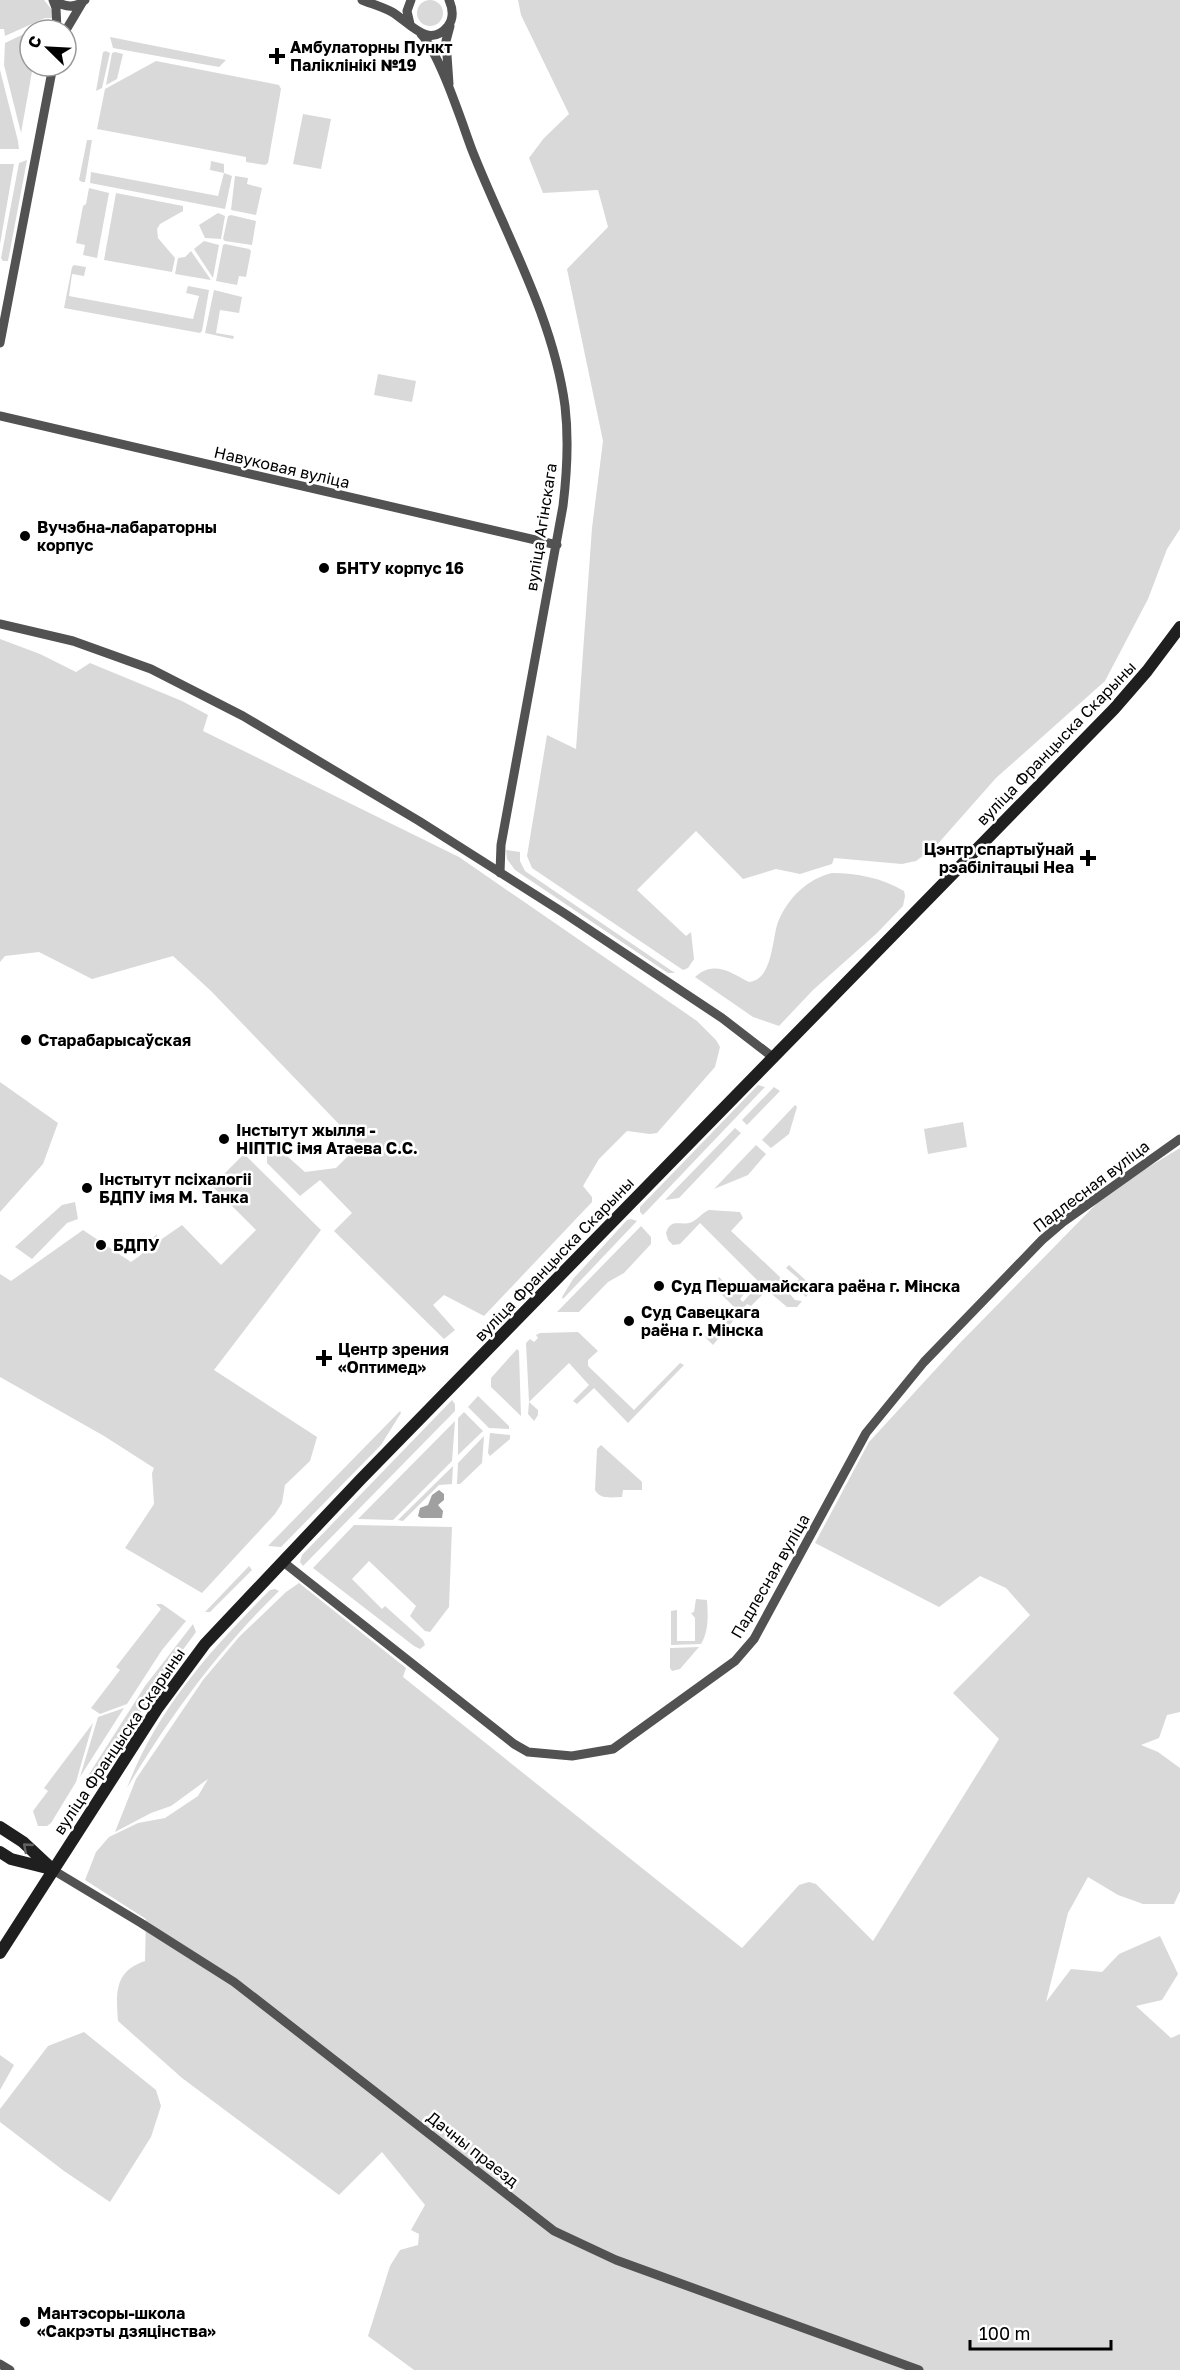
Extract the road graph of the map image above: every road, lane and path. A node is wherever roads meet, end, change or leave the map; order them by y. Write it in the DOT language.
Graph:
graph roads {
  1 [pos="53,0"];
  2 [pos="362,0"];
  3 [pos="411,0"];
  4 [pos="449,0"];
  5 [pos="84,2"];
  6 [pos="56,18"];
  7 [pos="74,18"];
  8 [pos="451,22"];
  9 [pos="410,24"];
  10 [pos="421,34"];
  11 [pos="51,78"];
  12 [pos="450,95"];
  13 [pos="0,343"];
  14 [pos="0,416"];
  15 [pos="557,545"];
  16 [pos="0,624"];
  17 [pos="1180,627"];
  18 [pos="500,873"];
  19 [pos="774,1058"];
  20 [pos="1180,1139"];
  21 [pos="282,1562"];
  22 [pos="0,1827"];
  23 [pos="0,1852"];
  24 [pos="52,1870"];
  25 [pos="0,1953"];
  26 [pos="0,2364"];
  27 [pos="900,2367"];
  28 [pos="10,2370"];
  29 [pos="919,2370"];
  1 -- 5 [label="street"];
  1 -- 6 [label="street"];
  2 -- 9 [label="street, вуліца Агінскага"];
  3 -- 9 [label="street"];
  4 -- 8 [label="street, вуліца Агінскага"];
  5 -- 7 [label="street"];
  8 -- 10 [label="street"];
  8 -- 12 [label="street, вуліца Агінскага"];
  9 -- 10 [label="street, вуліца Агінскага"];
  10 -- 12 [label="street, вуліца Агінскага"];
  11 -- 13 [label="street"];
  12 -- 15 [label="street, вуліца Агінскага"];
  14 -- 15 [label="street, Навуковая вуліца"];
  15 -- 18 [label="street, вуліца Агінскага"];
  16 -- 18 [label="street"];
  17 -- 19 [label="main road, вуліца Францыска Скарыны"];
  18 -- 19 [label="street"];
  19 -- 21 [label="main road, вуліца Францыска Скарыны"];
  20 -- 21 [label="street, Падлесная вуліца"];
  21 -- 24 [label="main road, вуліца Францыска Скарыны"];
  24 -- 22 [label="main road, one-way"];
  23 -- 24 [label="main road"];
  24 -- 25 [label="main road, вуліца Францыска Скарыны"];
  24 -- 27 [label="street, Дачны праезд"];
  26 -- 28 [label="street"];
  27 -- 29 [label="street, Дачны праезд"];
}
